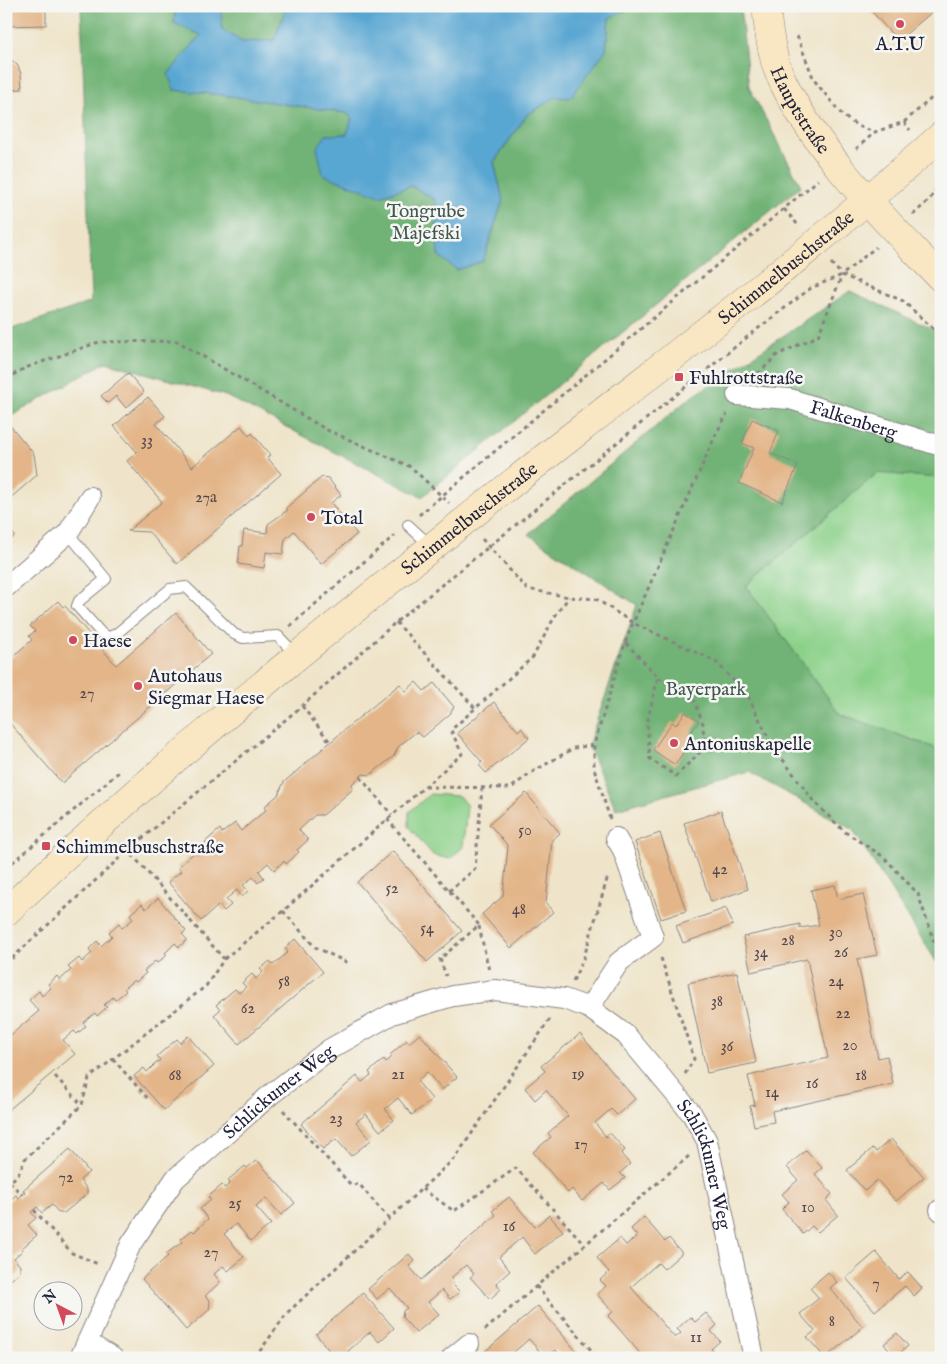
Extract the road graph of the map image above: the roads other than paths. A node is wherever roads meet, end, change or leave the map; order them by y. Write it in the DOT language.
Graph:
graph roads {
  1 [pos="767,6"];
  2 [pos="941,136"];
  3 [pos="868,199"];
  4 [pos="941,278"];
  5 [pos="737,395"];
  6 [pos="941,446"];
  7 [pos="90,497"];
  8 [pos="408,524"];
  9 [pos="68,534"];
  10 [pos="432,547"];
  11 [pos="6,587"];
  12 [pos="298,657"];
  13 [pos="616,838"];
  14 [pos="6,912"];
  15 [pos="588,1008"];
  16 [pos="468,1344"];
  17 [pos="84,1350"];
  18 [pos="113,1358"];
  19 [pos="452,1358"];
  20 [pos="754,1358"];
  1 -- 3 [label="main road, Hauptstraße"];
  2 -- 3 [label="main road, Schimmelbuschstraße"];
  3 -- 4 [label="main road"];
  3 -- 10 [label="main road, Schimmelbuschstraße"];
  5 -- 6 [label="street, Falkenberg"];
  7 -- 9 [label="street"];
  8 -- 10 [label="lane"];
  9 -- 11 [label="street"];
  9 -- 12 [label="lane"];
  10 -- 12 [label="main road, Schimmelbuschstraße"];
  12 -- 14 [label="main road, Schimmelbuschstraße"];
  13 -- 15 [label="street"];
  15 -- 17 [label="street, Schlickumer Weg"];
  15 -- 20 [label="street, Schlickumer Weg"];
  16 -- 19 [label="street"];
  17 -- 18 [label="street"];
}
